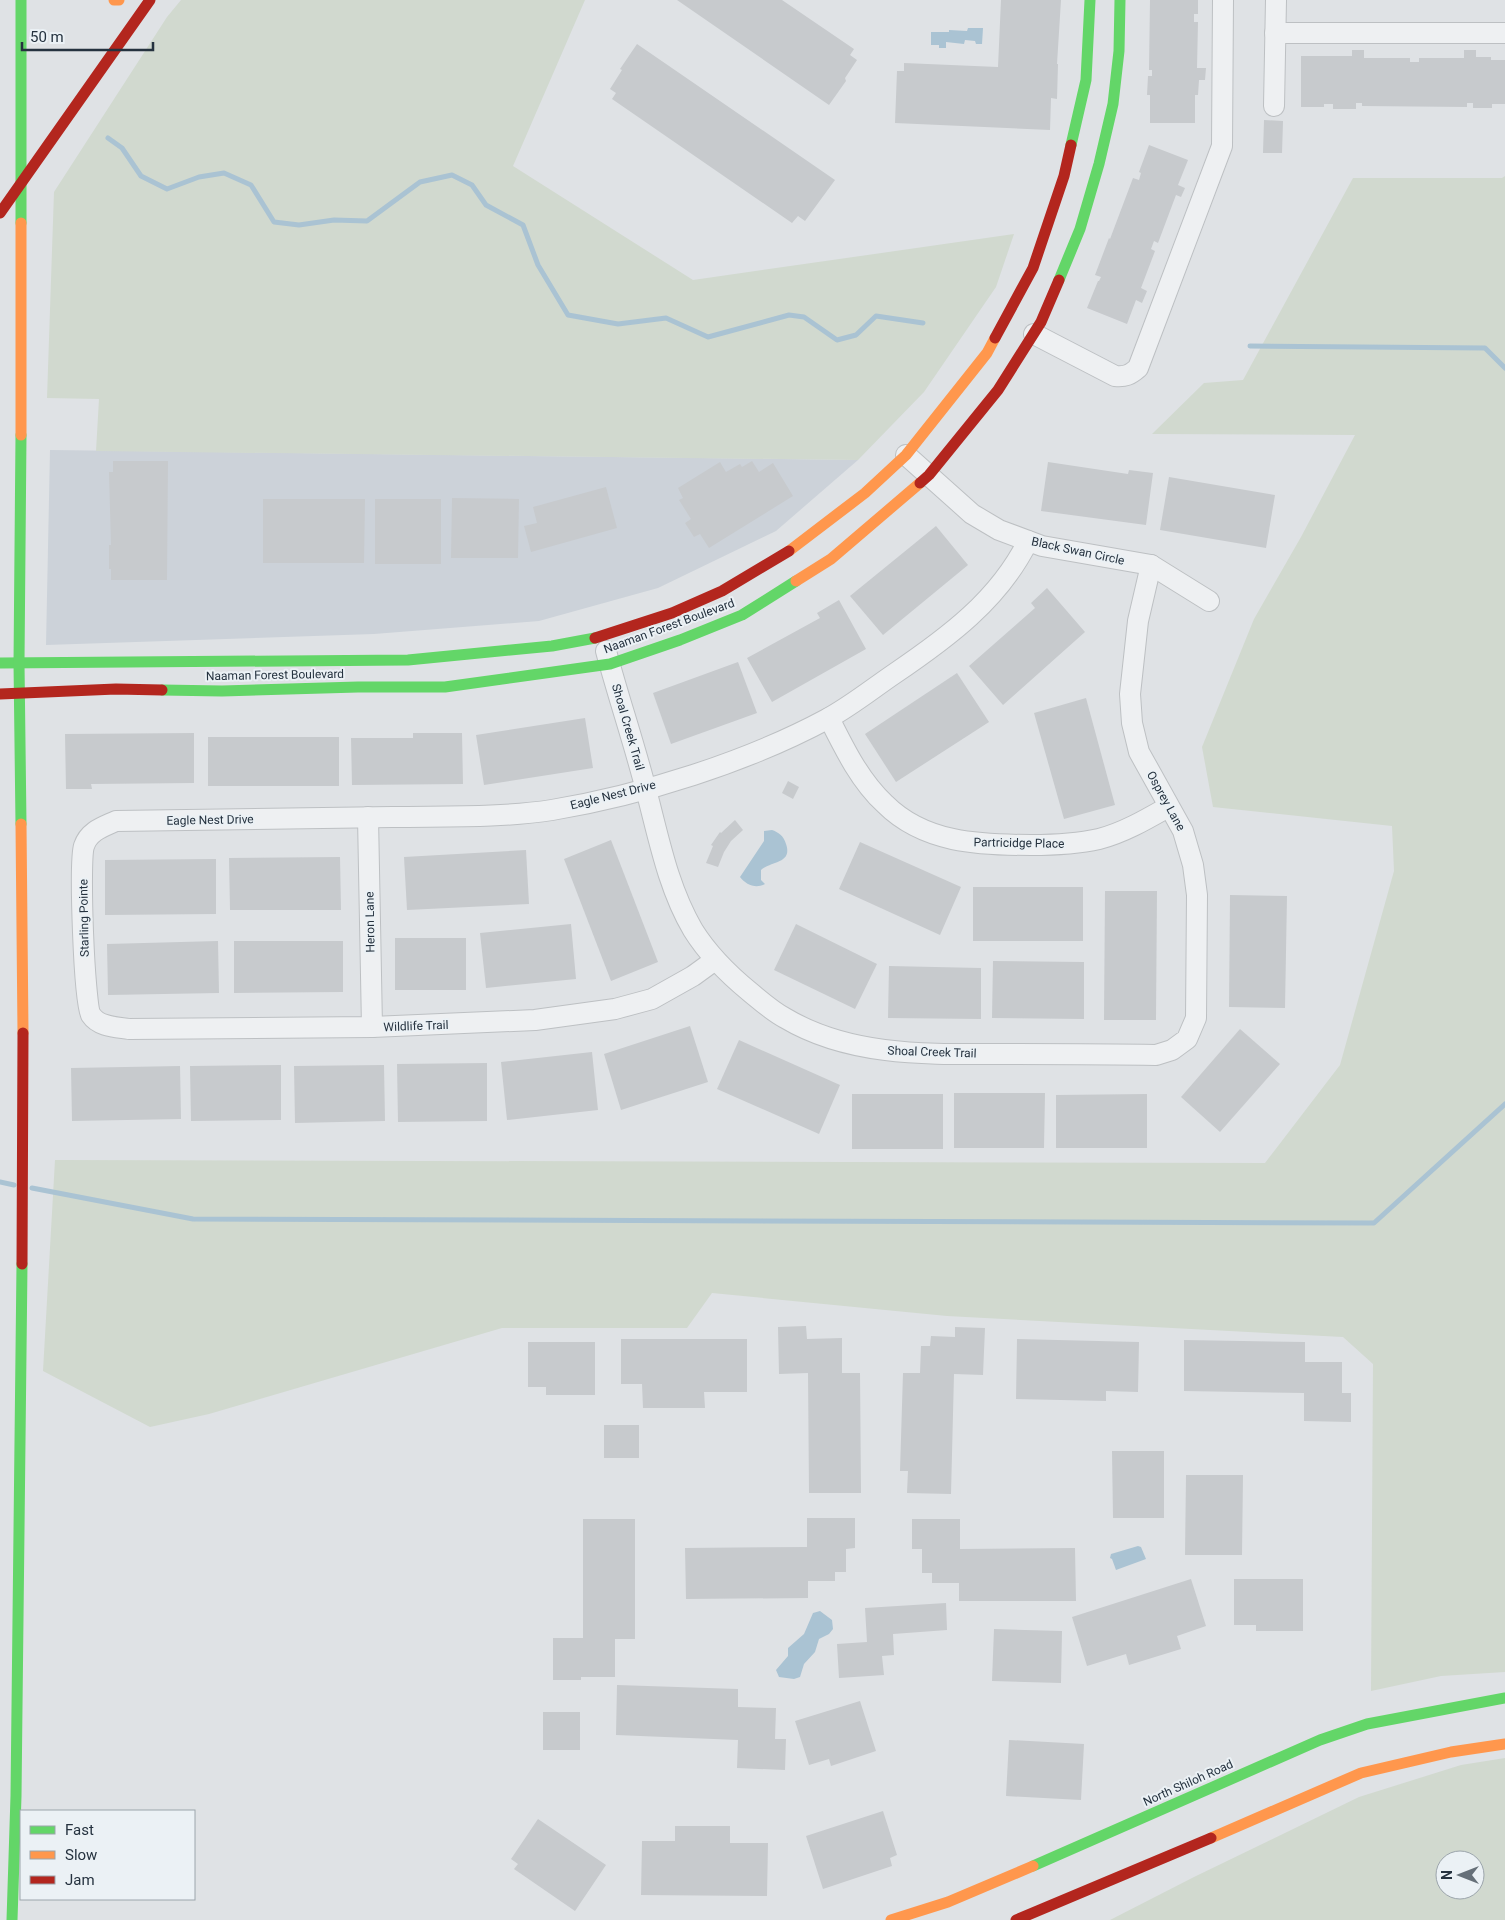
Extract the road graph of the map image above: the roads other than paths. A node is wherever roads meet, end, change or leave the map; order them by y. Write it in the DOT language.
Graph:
graph roads {
  1 [pos="21,0"];
  2 [pos="114,0"];
  3 [pos="119,0"];
  4 [pos="150,0"];
  5 [pos="1090,0"];
  6 [pos="1120,0"];
  7 [pos="1222,0"];
  8 [pos="1276,0"];
  9 [pos="1275,33"];
  10 [pos="1505,34"];
  11 [pos="1274,106"];
  12 [pos="21,182"];
  13 [pos="0,213"];
  14 [pos="1034,334"];
  15 [pos="906,455"];
  16 [pos="929,475"];
  17 [pos="1028,541"];
  18 [pos="1151,565"];
  19 [pos="1209,601"];
  20 [pos="602,637"];
  21 [pos="392,660"];
  22 [pos="0,663"];
  23 [pos="19,663"];
  24 [pos="610,664"];
  25 [pos="323,688"];
  26 [pos="0,694"];
  27 [pos="20,694"];
  28 [pos="829,718"];
  29 [pos="646,788"];
  30 [pos="1168,807"];
  31 [pos="368,817"];
  32 [pos="116,821"];
  33 [pos="715,960"];
  34 [pos="104,1026"];
  35 [pos="372,1027"];
  36 [pos="1187,1039"];
  37 [pos="1505,1698"];
  38 [pos="5,1730"];
  39 [pos="1505,1744"];
  40 [pos="16,1796"];
  41 [pos="12,1920"];
  42 [pos="891,1920"];
  43 [pos="1016,1920"];
  1 -- 12 [label="main road"];
  2 -- 3 [label="main road"];
  4 -- 12 [label="main road"];
  5 -- 15 [label="main road, Naaman Forest Boulevard"];
  6 -- 14 [label="main road, Naaman Forest Boulevard"];
  7 -- 14 [label="street"];
  8 -- 9 [label="street"];
  9 -- 10 [label="street"];
  9 -- 11 [label="street"];
  12 -- 13 [label="main road"];
  12 -- 23 [label="main road"];
  14 -- 16 [label="main road, Naaman Forest Boulevard"];
  15 -- 16 [label="street, Black Swan Circle"];
  15 -- 20 [label="main road, Naaman Forest Boulevard"];
  16 -- 17 [label="street, Black Swan Circle"];
  16 -- 24 [label="main road, Naaman Forest Boulevard"];
  17 -- 18 [label="street, Black Swan Circle"];
  17 -- 28 [label="street, Eagle Nest Drive"];
  18 -- 19 [label="street, Black Swan Circle"];
  18 -- 30 [label="street, Osprey Lane"];
  20 -- 21 [label="main road, Naaman Forest Boulevard"];
  20 -- 24 [label="street, Shoal Creek Trail"];
  21 -- 23 [label="main road, Naaman Forest Boulevard"];
  21 -- 25 [label="main road"];
  22 -- 23 [label="main road, Naaman Forest Boulevard"];
  23 -- 27 [label="main road"];
  24 -- 25 [label="main road, Naaman Forest Boulevard"];
  24 -- 29 [label="street, Shoal Creek Trail"];
  25 -- 27 [label="main road, Naaman Forest Boulevard"];
  26 -- 27 [label="main road, Naaman Forest Boulevard"];
  27 -- 40 [label="main road"];
  28 -- 29 [label="street, Eagle Nest Drive"];
  28 -- 30 [label="street, Partricidge Place"];
  29 -- 31 [label="street, Eagle Nest Drive"];
  29 -- 33 [label="street, Shoal Creek Trail"];
  30 -- 36 [label="street, Osprey Lane"];
  31 -- 32 [label="street, Eagle Nest Drive"];
  31 -- 35 [label="street, Heron Lane"];
  32 -- 34 [label="street, Starling Pointe"];
  33 -- 35 [label="street, Wildlife Trail"];
  33 -- 36 [label="street, Shoal Creek Trail"];
  34 -- 35 [label="street, Wildlife Trail"];
  37 -- 42 [label="main road, North Shiloh Road"];
  38 -- 40 [label="main road"];
  39 -- 43 [label="main road"];
  40 -- 41 [label="main road"];
}
